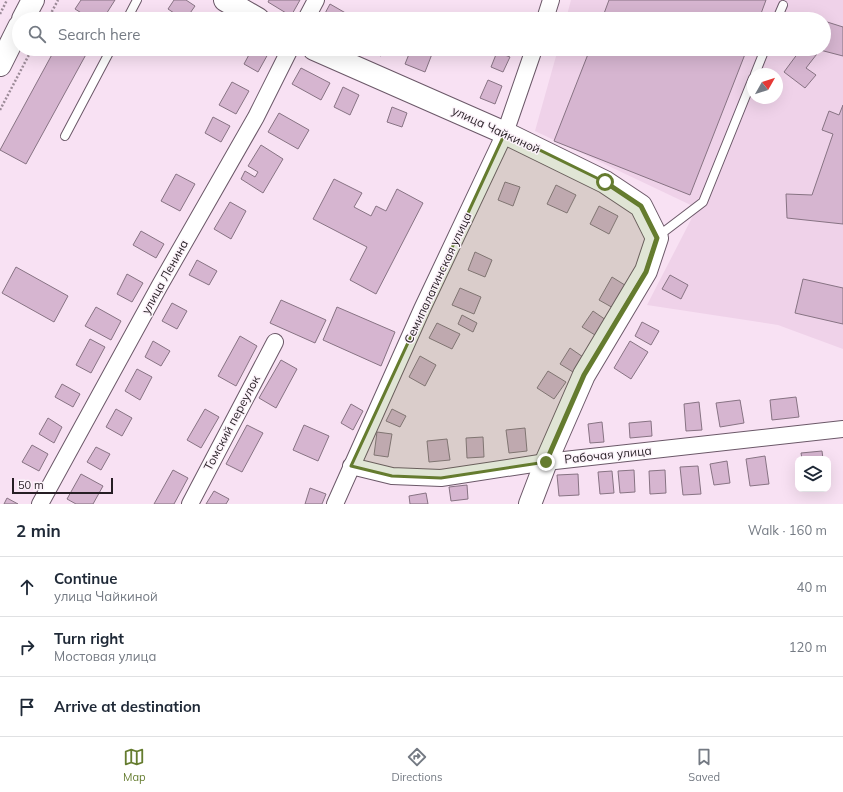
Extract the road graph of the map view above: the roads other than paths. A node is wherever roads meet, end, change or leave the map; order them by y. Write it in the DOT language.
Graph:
graph roads {
  1 [pos="33,0"];
  2 [pos="137,0"];
  3 [pos="225,0"];
  4 [pos="316,0"];
  5 [pos="551,0"];
  6 [pos="783,6"];
  7 [pos="27,12"];
  8 [pos="131,12"];
  9 [pos="246,12"];
  10 [pos="310,12"];
  11 [pos="547,12"];
  12 [pos="780,12"];
  13 [pos="12,41"];
  14 [pos="107,56"];
  15 [pos="286,56"];
  16 [pos="330,56"];
  17 [pos="532,56"];
  18 [pos="762,56"];
  19 [pos="0,66"];
  20 [pos="757,68"];
  21 [pos="747,93"];
  22 [pos="505,133"];
  23 [pos="65,136"];
  24 [pos="657,238"];
  25 [pos="275,342"];
  26 [pos="843,429"];
  27 [pos="546,462"];
  28 [pos="351,466"];
  29 [pos="40,504"];
  30 [pos="190,504"];
  31 [pos="336,504"];
  32 [pos="530,504"];
  1 -- 7 [label="street"];
  2 -- 8 [label="lane"];
  3 -- 9 [label="street"];
  4 -- 10 [label="street"];
  5 -- 11 [label="street"];
  6 -- 12 [label="lane"];
  13 -- 19 [label="street"];
  14 -- 23 [label="lane"];
  15 -- 29 [label="street, улица Ленина"];
  16 -- 22 [label="street, улица Чайкиной"];
  17 -- 22 [label="street, Семипалатинская улица"];
  18 -- 20 [label="lane"];
  21 -- 24 [label="lane"];
  22 -- 24 [label="street, улица Чайкиной"];
  22 -- 28 [label="street, Семипалатинская улица"];
  24 -- 27 [label="street"];
  25 -- 30 [label="street, Томский переулок"];
  26 -- 27 [label="street, Рабочая улица"];
  27 -- 28 [label="street, Рабочая улица"];
  27 -- 32 [label="street"];
  28 -- 31 [label="street, Семипалатинская улица"];
}
